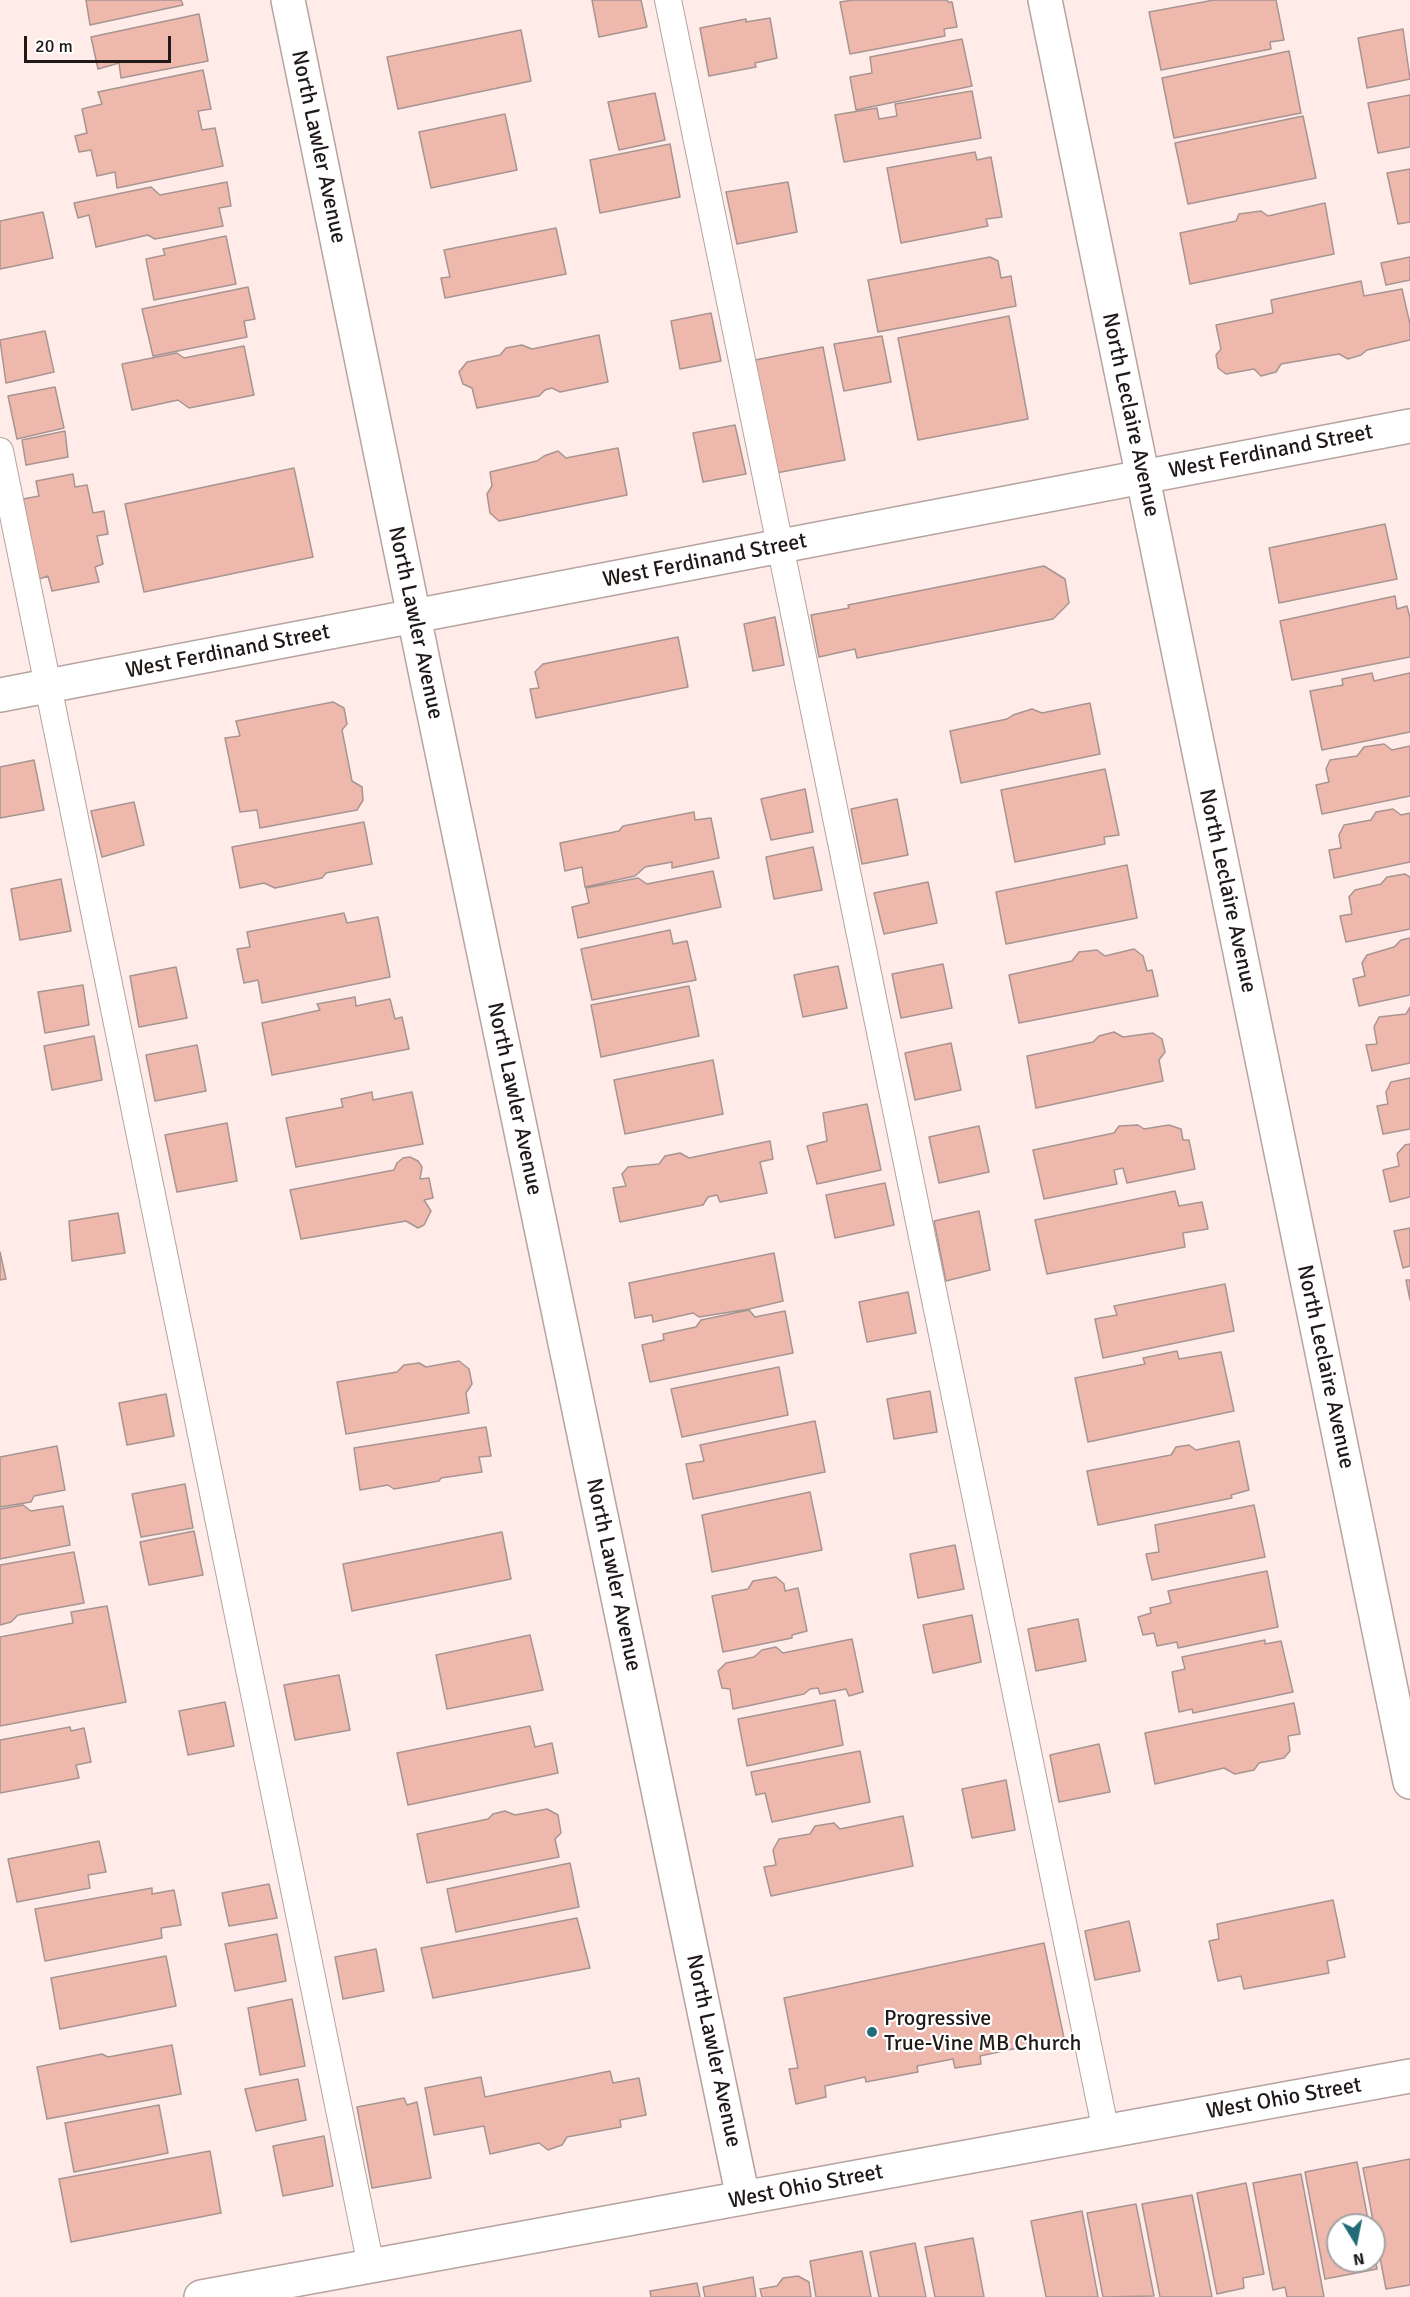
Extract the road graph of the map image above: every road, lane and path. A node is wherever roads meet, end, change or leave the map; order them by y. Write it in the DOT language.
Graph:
graph roads {
  1 [pos="288,0"];
  2 [pos="669,0"];
  3 [pos="1044,0"];
  4 [pos="1410,426"];
  5 [pos="0,452"];
  6 [pos="1142,477"];
  7 [pos="781,546"];
  8 [pos="414,617"];
  9 [pos="48,686"];
  10 [pos="0,695"];
  11 [pos="1410,1782"];
  12 [pos="1410,2076"];
  13 [pos="1106,2132"];
  14 [pos="743,2198"];
  15 [pos="371,2266"];
  16 [pos="201,2297"];
  1 -- 8 [label="street, North Lawler Avenue"];
  2 -- 7 [label="lane"];
  3 -- 6 [label="street, North Leclaire Avenue"];
  4 -- 6 [label="street, West Ferdinand Street"];
  5 -- 9 [label="lane"];
  6 -- 7 [label="street, West Ferdinand Street"];
  6 -- 11 [label="street, North Leclaire Avenue"];
  7 -- 8 [label="street, West Ferdinand Street"];
  7 -- 13 [label="lane"];
  8 -- 9 [label="street, West Ferdinand Street"];
  8 -- 14 [label="street, North Lawler Avenue"];
  9 -- 10 [label="street, West Ferdinand Street"];
  9 -- 15 [label="lane"];
  12 -- 13 [label="street, West Ohio Street"];
  13 -- 14 [label="street, West Ohio Street"];
  14 -- 15 [label="street, West Ohio Street"];
  15 -- 16 [label="street, West Ohio Street"];
}
